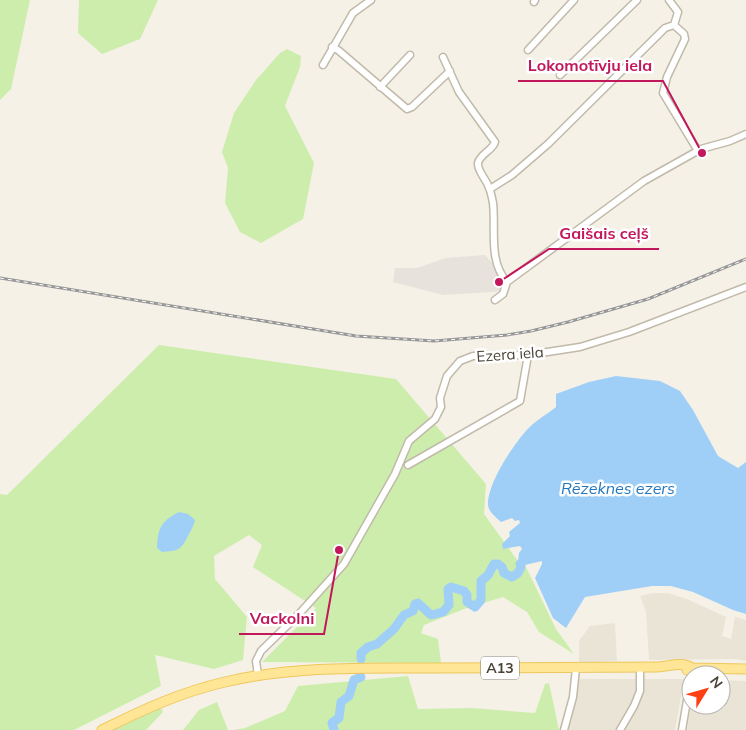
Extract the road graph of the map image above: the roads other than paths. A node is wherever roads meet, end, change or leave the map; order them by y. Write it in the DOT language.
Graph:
graph roads {
  1 [pos="371,0"];
  2 [pos="574,0"];
  3 [pos="637,0"];
  4 [pos="669,0"];
  5 [pos="674,25"];
  6 [pos="332,47"];
  7 [pos="528,50"];
  8 [pos="410,55"];
  9 [pos="443,57"];
  10 [pos="323,65"];
  11 [pos="450,71"];
  12 [pos="560,75"];
  13 [pos="380,87"];
  14 [pos="746,134"];
  15 [pos="698,151"];
  16 [pos="490,189"];
  17 [pos="507,282"];
  18 [pos="746,287"];
  19 [pos="495,300"];
  20 [pos="528,355"];
  21 [pos="408,465"];
  22 [pos="576,668"];
  23 [pos="640,668"];
  24 [pos="746,669"];
  25 [pos="681,670"];
  26 [pos="731,670"];
  27 [pos="258,675"];
  28 [pos="684,715"];
  29 [pos="102,730"];
  30 [pos="564,730"];
  31 [pos="620,730"];
  32 [pos="682,730"];
  1 -- 6 [label="street"];
  2 -- 7 [label="street"];
  3 -- 12 [label="street"];
  4 -- 5 [label="street"];
  5 -- 15 [label="street"];
  5 -- 16 [label="street"];
  6 -- 10 [label="street"];
  6 -- 13 [label="street"];
  8 -- 13 [label="street"];
  9 -- 11 [label="street"];
  11 -- 13 [label="street"];
  11 -- 16 [label="street"];
  14 -- 15 [label="street"];
  15 -- 17 [label="street"];
  16 -- 17 [label="street"];
  17 -- 19 [label="street"];
  18 -- 20 [label="street, Ezera iela"];
  20 -- 21 [label="street"];
  20 -- 27 [label="street, Ezera iela"];
  22 -- 23 [label="main road, A13"];
  22 -- 27 [label="main road, A13"];
  22 -- 30 [label="street"];
  23 -- 25 [label="main road, A13"];
  23 -- 31 [label="street"];
  24 -- 26 [label="main road, A13"];
  27 -- 29 [label="main road, A13"];
  28 -- 32 [label="street"];
}
